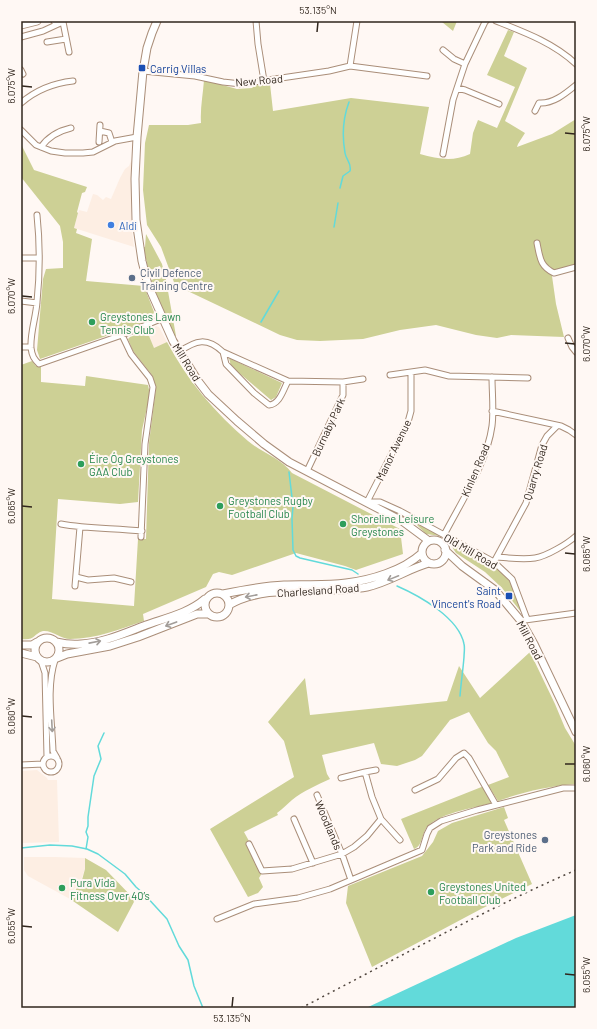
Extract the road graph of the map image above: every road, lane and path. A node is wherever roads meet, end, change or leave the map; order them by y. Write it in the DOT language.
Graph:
graph roads {
  1 [pos="37,21"];
  2 [pos="157,21"];
  3 [pos="256,21"];
  4 [pos="357,21"];
  5 [pos="486,21"];
  6 [pos="496,21"];
  7 [pos="55,23"];
  8 [pos="21,25"];
  9 [pos="21,37"];
  10 [pos="66,39"];
  11 [pos="47,42"];
  12 [pos="443,50"];
  13 [pos="69,52"];
  14 [pos="465,64"];
  15 [pos="576,64"];
  16 [pos="350,66"];
  17 [pos="143,71"];
  18 [pos="427,76"];
  19 [pos="73,81"];
  20 [pos="264,82"];
  21 [pos="576,85"];
  22 [pos="457,88"];
  23 [pos="21,103"];
  24 [pos="499,104"];
  25 [pos="535,111"];
  26 [pos="71,128"];
  27 [pos="21,130"];
  28 [pos="137,138"];
  29 [pos="99,142"];
  30 [pos="112,142"];
  31 [pos="41,147"];
  32 [pos="443,154"];
  33 [pos="37,215"];
  34 [pos="537,243"];
  35 [pos="21,258"];
  36 [pos="40,258"];
  37 [pos="576,267"];
  38 [pos="21,300"];
  39 [pos="37,303"];
  40 [pos="163,318"];
  41 [pos="122,335"];
  42 [pos="568,338"];
  43 [pos="21,346"];
  44 [pos="31,347"];
  45 [pos="179,352"];
  46 [pos="223,352"];
  47 [pos="576,352"];
  48 [pos="411,372"];
  49 [pos="390,375"];
  50 [pos="492,377"];
  51 [pos="528,378"];
  52 [pos="363,380"];
  53 [pos="288,381"];
  54 [pos="343,382"];
  55 [pos="492,411"];
  56 [pos="557,426"];
  57 [pos="576,435"];
  58 [pos="307,471"];
  59 [pos="367,502"];
  60 [pos="61,524"];
  61 [pos="80,527"];
  62 [pos="410,528"];
  63 [pos="142,531"];
  64 [pos="444,535"];
  65 [pos="576,536"];
  66 [pos="142,537"];
  67 [pos="429,541"];
  68 [pos="445,550"];
  69 [pos="422,551"];
  70 [pos="497,557"];
  71 [pos="441,561"];
  72 [pos="494,562"];
  73 [pos="429,563"];
  74 [pos="462,566"];
  75 [pos="76,577"];
  76 [pos="131,582"];
  77 [pos="75,586"];
  78 [pos="223,594"];
  79 [pos="205,599"];
  80 [pos="229,605"];
  81 [pos="576,613"];
  82 [pos="208,614"];
  83 [pos="524,620"];
  84 [pos="38,642"];
  85 [pos="56,642"];
  86 [pos="21,645"];
  87 [pos="21,653"];
  88 [pos="39,659"];
  89 [pos="56,659"];
  90 [pos="576,732"];
  91 [pos="47,757"];
  92 [pos="57,758"];
  93 [pos="43,764"];
  94 [pos="21,765"];
  95 [pos="376,770"];
  96 [pos="365,772"];
  97 [pos="341,778"];
  98 [pos="576,788"];
  99 [pos="415,790"];
  100 [pos="316,795"];
  101 [pos="496,805"];
  102 [pos="294,819"];
  103 [pos="382,819"];
  104 [pos="400,840"];
  105 [pos="249,844"];
  106 [pos="342,854"];
  107 [pos="313,863"];
  108 [pos="351,880"];
  109 [pos="217,919"];
  1 -- 8 [label="main road"];
  2 -- 17 [label="main road, Mill Road"];
  3 -- 20 [label="street"];
  4 -- 16 [label="street"];
  5 -- 14 [label="street"];
  6 -- 15 [label="street"];
  7 -- 9 [label="street"];
  7 -- 10 [label="street"];
  10 -- 11 [label="street"];
  10 -- 13 [label="street"];
  12 -- 14 [label="street"];
  14 -- 22 [label="street"];
  16 -- 18 [label="street"];
  16 -- 20 [label="street, New Road"];
  17 -- 20 [label="street, New Road"];
  17 -- 28 [label="main road, Mill Road"];
  19 -- 23 [label="street"];
  21 -- 25 [label="street"];
  22 -- 24 [label="street"];
  22 -- 32 [label="street"];
  26 -- 31 [label="street"];
  27 -- 31 [label="street"];
  28 -- 30 [label="street"];
  28 -- 40 [label="main road, Mill Road"];
  29 -- 30 [label="street"];
  30 -- 31 [label="street"];
  33 -- 36 [label="street"];
  34 -- 37 [label="street"];
  35 -- 36 [label="street"];
  36 -- 39 [label="street"];
  38 -- 39 [label="street"];
  39 -- 44 [label="street"];
  40 -- 41 [label="street"];
  40 -- 45 [label="main road, Mill Road"];
  41 -- 44 [label="street"];
  41 -- 63 [label="street"];
  42 -- 47 [label="street"];
  43 -- 44 [label="street"];
  45 -- 46 [label="street, Burnaby Park"];
  45 -- 58 [label="main road, Mill Road"];
  46 -- 53 [label="street, Burnaby Park"];
  46 -- 53 [label="street"];
  48 -- 49 [label="street"];
  48 -- 50 [label="street"];
  48 -- 59 [label="street, Manor Avenue"];
  50 -- 51 [label="street"];
  50 -- 55 [label="street, Kinlen Road"];
  52 -- 54 [label="street, Burnaby Park"];
  53 -- 54 [label="street, Burnaby Park"];
  54 -- 58 [label="street, Burnaby Park"];
  55 -- 56 [label="street"];
  55 -- 64 [label="street, Kinlen Road"];
  56 -- 57 [label="street"];
  56 -- 70 [label="street, Quarry Road"];
  58 -- 59 [label="main road, Mill Road"];
  59 -- 62 [label="main road, Mill Road"];
  59 -- 64 [label="street, Old Mill Road"];
  60 -- 61 [label="street"];
  61 -- 63 [label="street"];
  61 -- 75 [label="street"];
  62 -- 67 [label="main road, Mill Road"];
  62 -- 69 [label="main road, Mill Road"];
  63 -- 66 [label="street"];
  64 -- 72 [label="street, Old Mill Road"];
  65 -- 70 [label="street"];
  67 -- 68 [label="main road"];
  67 -- 69 [label="main road"];
  68 -- 71 [label="main road"];
  68 -- 74 [label="main road, Mill Road"];
  69 -- 73 [label="main road"];
  69 -- 78 [label="main road, Charlesland Road"];
  70 -- 72 [label="street, Quarry Road"];
  71 -- 73 [label="main road"];
  71 -- 74 [label="main road, Mill Road"];
  72 -- 83 [label="street, Old Mill Road"];
  73 -- 80 [label="main road, Charlesland Road, one-way"];
  74 -- 83 [label="main road, Mill Road"];
  75 -- 76 [label="street"];
  75 -- 77 [label="street"];
  78 -- 79 [label="main road"];
  78 -- 80 [label="main road"];
  79 -- 82 [label="main road"];
  85 -- 79 [label="main road, one-way"];
  80 -- 82 [label="main road"];
  81 -- 83 [label="street"];
  82 -- 89 [label="main road, one-way"];
  83 -- 90 [label="main road, Mill Road"];
  84 -- 85 [label="main road"];
  84 -- 86 [label="main road"];
  84 -- 88 [label="main road"];
  85 -- 89 [label="main road"];
  87 -- 88 [label="main road"];
  88 -- 89 [label="main road"];
  88 -- 91 [label="street"];
  89 -- 92 [label="street, one-way"];
  91 -- 92 [label="street"];
  91 -- 93 [label="street"];
  92 -- 93 [label="street"];
  93 -- 94 [label="street"];
  95 -- 96 [label="street"];
  96 -- 97 [label="street"];
  96 -- 103 [label="street"];
  98 -- 101 [label="street"];
  99 -- 101 [label="street"];
  100 -- 106 [label="street, Woodlands"];
  101 -- 108 [label="street"];
  102 -- 107 [label="street"];
  103 -- 104 [label="street"];
  103 -- 106 [label="street, Woodlands"];
  105 -- 107 [label="street, Woodlands"];
  106 -- 107 [label="street, Woodlands"];
  106 -- 108 [label="street, Woodlands"];
  108 -- 109 [label="street"];
}
